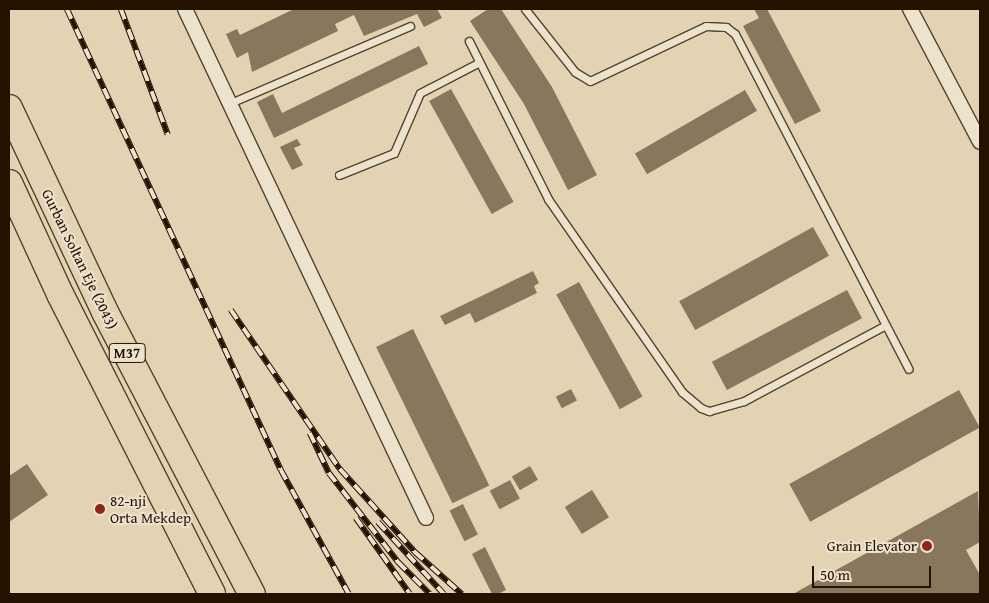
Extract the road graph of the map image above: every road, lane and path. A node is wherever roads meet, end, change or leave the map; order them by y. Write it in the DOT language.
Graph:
graph roads {
  1 [pos="185,9"];
  2 [pos="525,9"];
  3 [pos="910,9"];
  4 [pos="410,26"];
  5 [pos="469,41"];
  6 [pos="476,64"];
  7 [pos="228,104"];
  8 [pos="9,108"];
  9 [pos="980,142"];
  10 [pos="339,175"];
  11 [pos="9,183"];
  12 [pos="884,326"];
  13 [pos="909,369"];
  14 [pos="426,518"];
  15 [pos="212,594"];
  16 [pos="252,594"];
  1 -- 7 [label="street"];
  2 -- 12 [label="lane"];
  3 -- 9 [label="street"];
  4 -- 7 [label="lane"];
  5 -- 6 [label="lane"];
  6 -- 10 [label="lane"];
  6 -- 12 [label="lane"];
  7 -- 14 [label="street"];
  8 -- 16 [label="highway, Gurban Soltan Eje (2043) / M37"];
  11 -- 15 [label="highway, Gurban Soltan Eje (2043) / M37"];
  12 -- 13 [label="lane"];
}
